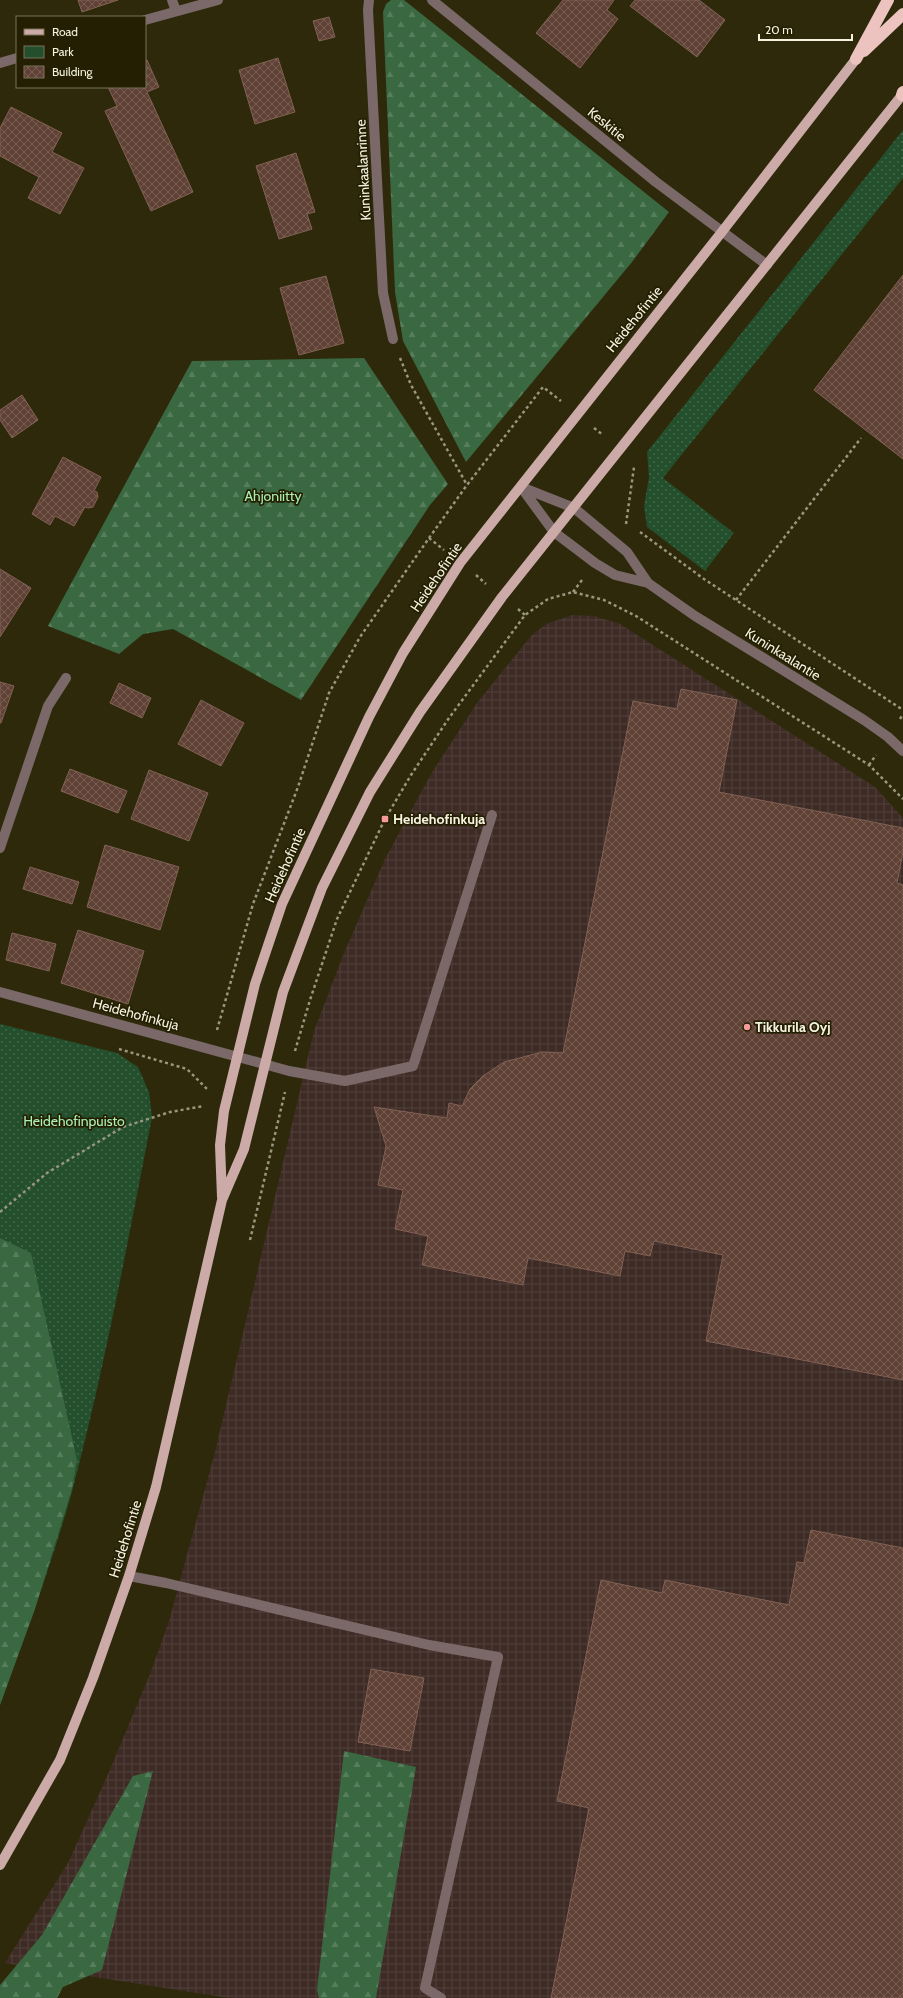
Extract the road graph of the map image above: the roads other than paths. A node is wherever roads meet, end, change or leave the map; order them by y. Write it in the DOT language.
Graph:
graph roads {
  1 [pos="172,0"];
  2 [pos="218,0"];
  3 [pos="369,0"];
  4 [pos="432,0"];
  5 [pos="888,0"];
  6 [pos="176,11"];
  7 [pos="903,14"];
  8 [pos="146,20"];
  9 [pos="16,58"];
  10 [pos="856,59"];
  11 [pos="0,63"];
  12 [pos="903,94"];
  13 [pos="721,233"];
  14 [pos="767,265"];
  15 [pos="393,338"];
  16 [pos="521,487"];
  17 [pos="574,508"];
  18 [pos="554,532"];
  19 [pos="648,583"];
  20 [pos="66,678"];
  21 [pos="903,751"];
  22 [pos="492,815"];
  23 [pos="0,848"];
  24 [pos="0,992"];
  25 [pos="236,1057"];
  26 [pos="264,1064"];
  27 [pos="222,1200"];
  28 [pos="129,1576"];
  29 [pos="0,1865"];
  30 [pos="442,1998"];
  1 -- 6 [label="street"];
  2 -- 6 [label="street"];
  3 -- 15 [label="street, Kuninkaalanrinne"];
  4 -- 13 [label="street, Keskitie"];
  5 -- 10 [label="highway"];
  6 -- 8 [label="street"];
  7 -- 10 [label="highway"];
  9 -- 11 [label="street"];
  10 -- 13 [label="main road, Heidehofintie"];
  12 -- 14 [label="main road, Heidehofintie"];
  13 -- 14 [label="street, Keskitie"];
  13 -- 16 [label="main road, Heidehofintie"];
  14 -- 17 [label="main road, Heidehofintie"];
  16 -- 17 [label="street, Kuninkaalantie"];
  16 -- 18 [label="street, Kuninkaalantie"];
  16 -- 25 [label="main road, Heidehofintie"];
  17 -- 18 [label="main road, Heidehofintie"];
  17 -- 19 [label="street, Kuninkaalantie"];
  18 -- 19 [label="street, Kuninkaalantie"];
  18 -- 26 [label="main road, Heidehofintie"];
  19 -- 21 [label="street, Kuninkaalantie"];
  20 -- 23 [label="street"];
  22 -- 26 [label="street, Heidehofinkuja"];
  24 -- 25 [label="street, Heidehofinkuja"];
  25 -- 26 [label="street, Heidehofinkuja"];
  25 -- 27 [label="main road, Heidehofintie"];
  26 -- 27 [label="main road, Heidehofintie"];
  27 -- 28 [label="main road, Heidehofintie"];
  28 -- 29 [label="main road, Heidehofintie"];
  28 -- 30 [label="street"];
}
